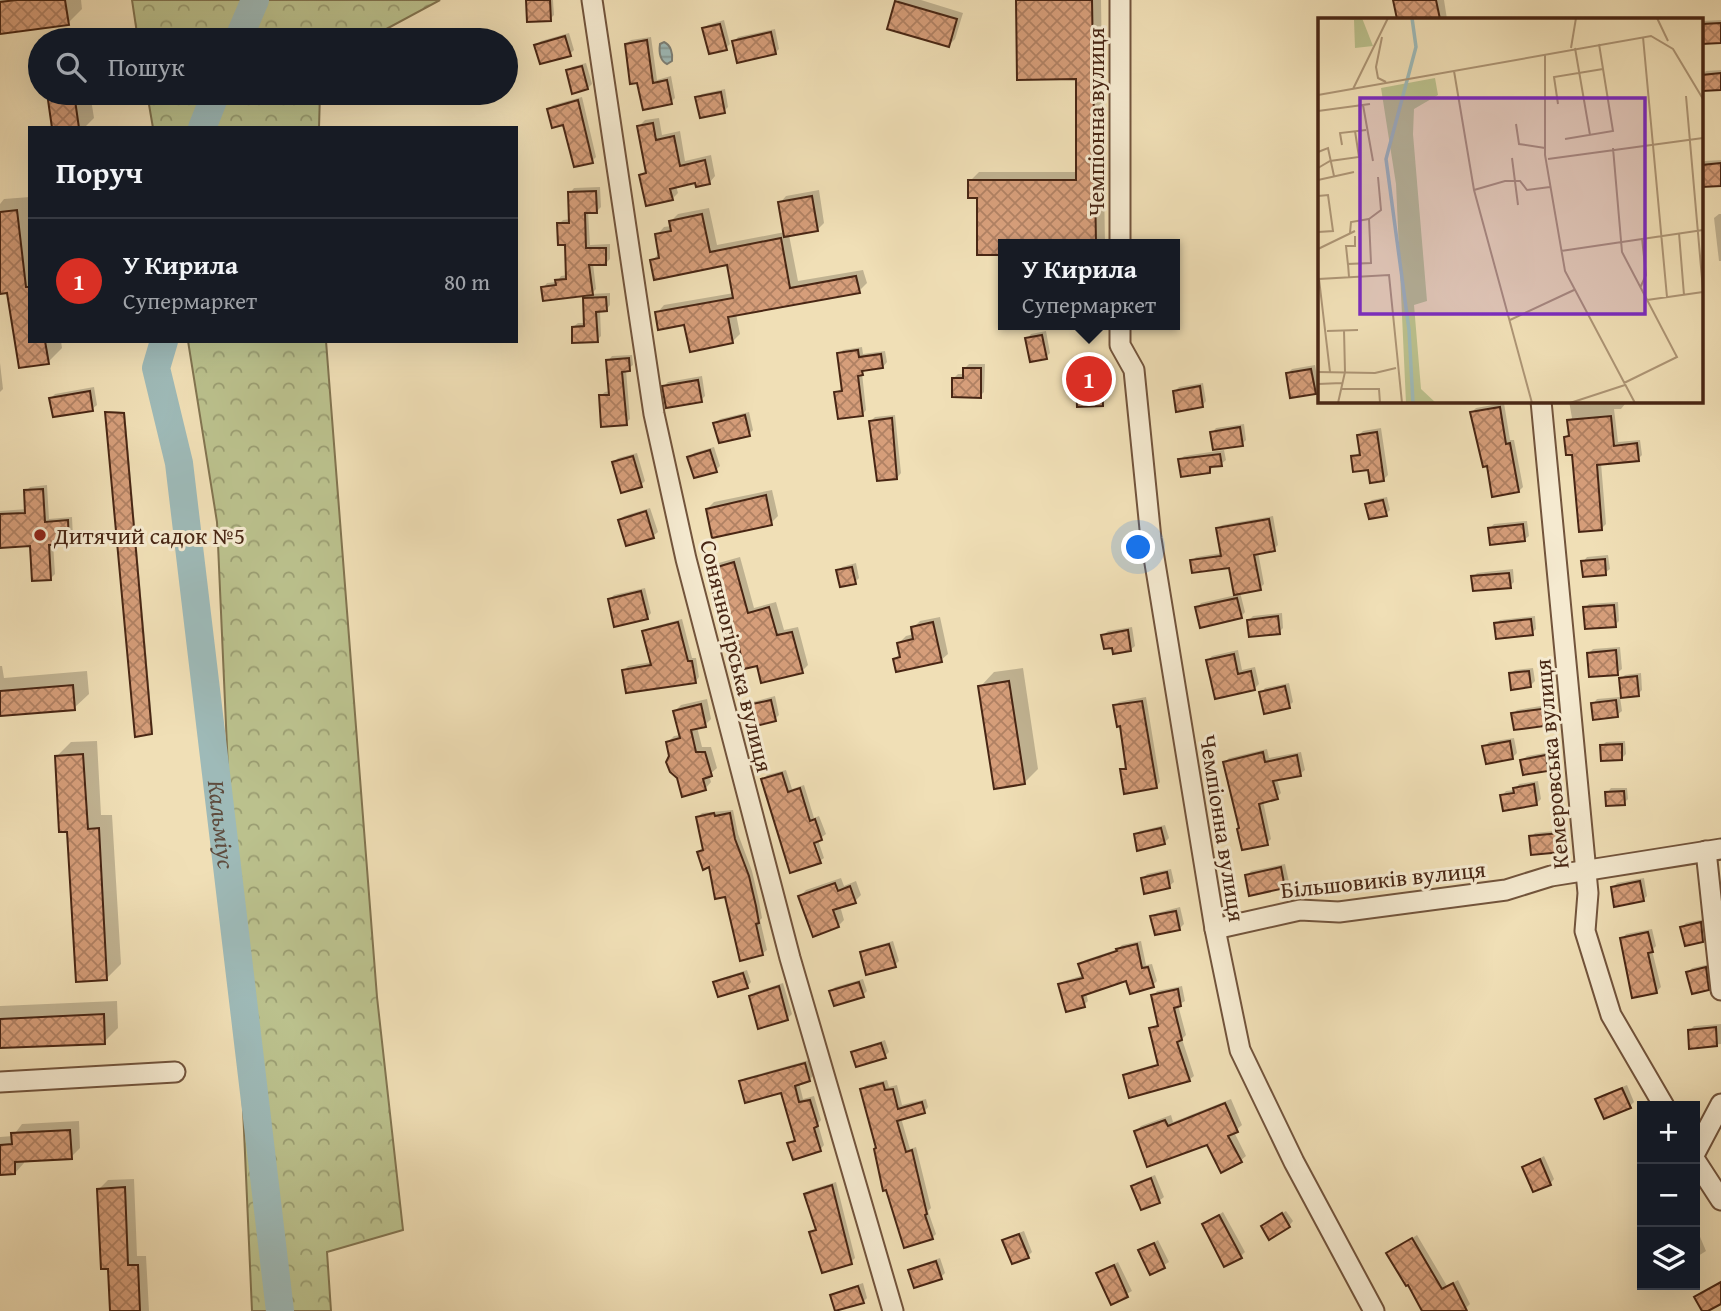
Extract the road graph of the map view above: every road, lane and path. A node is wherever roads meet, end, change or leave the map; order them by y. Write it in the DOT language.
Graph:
graph roads {
  1 [pos="592,0"];
  2 [pos="1120,0"];
  3 [pos="1120,239"];
  4 [pos="1120,330"];
  5 [pos="1541,402"];
  6 [pos="1714,850"];
  7 [pos="1586,871"];
  8 [pos="1215,929"];
  9 [pos="1721,990"];
  10 [pos="176,1072"];
  11 [pos="0,1082"];
  12 [pos="1661,1101"];
  13 [pos="1721,1104"];
  14 [pos="1700,1144"];
  15 [pos="1698,1164"];
  16 [pos="1721,1200"];
  17 [pos="893,1311"];
  18 [pos="1374,1311"];
  1 -- 17 [label="street, Сонячногірська вулиця"];
  2 -- 3 [label="street, Чемпіонна вулиця"];
  4 -- 8 [label="street, Чемпіонна вулиця"];
  5 -- 7 [label="street, Кемеровська вулиця"];
  6 -- 7 [label="street, Більшовиків вулиця"];
  6 -- 9 [label="street"];
  7 -- 8 [label="street, Більшовиків вулиця"];
  7 -- 12 [label="street, Кемеровська вулиця"];
  8 -- 18 [label="street, Чемпіонна вулиця"];
  10 -- 11 [label="street"];
  13 -- 14 [label="street"];
  15 -- 16 [label="street"];
}
